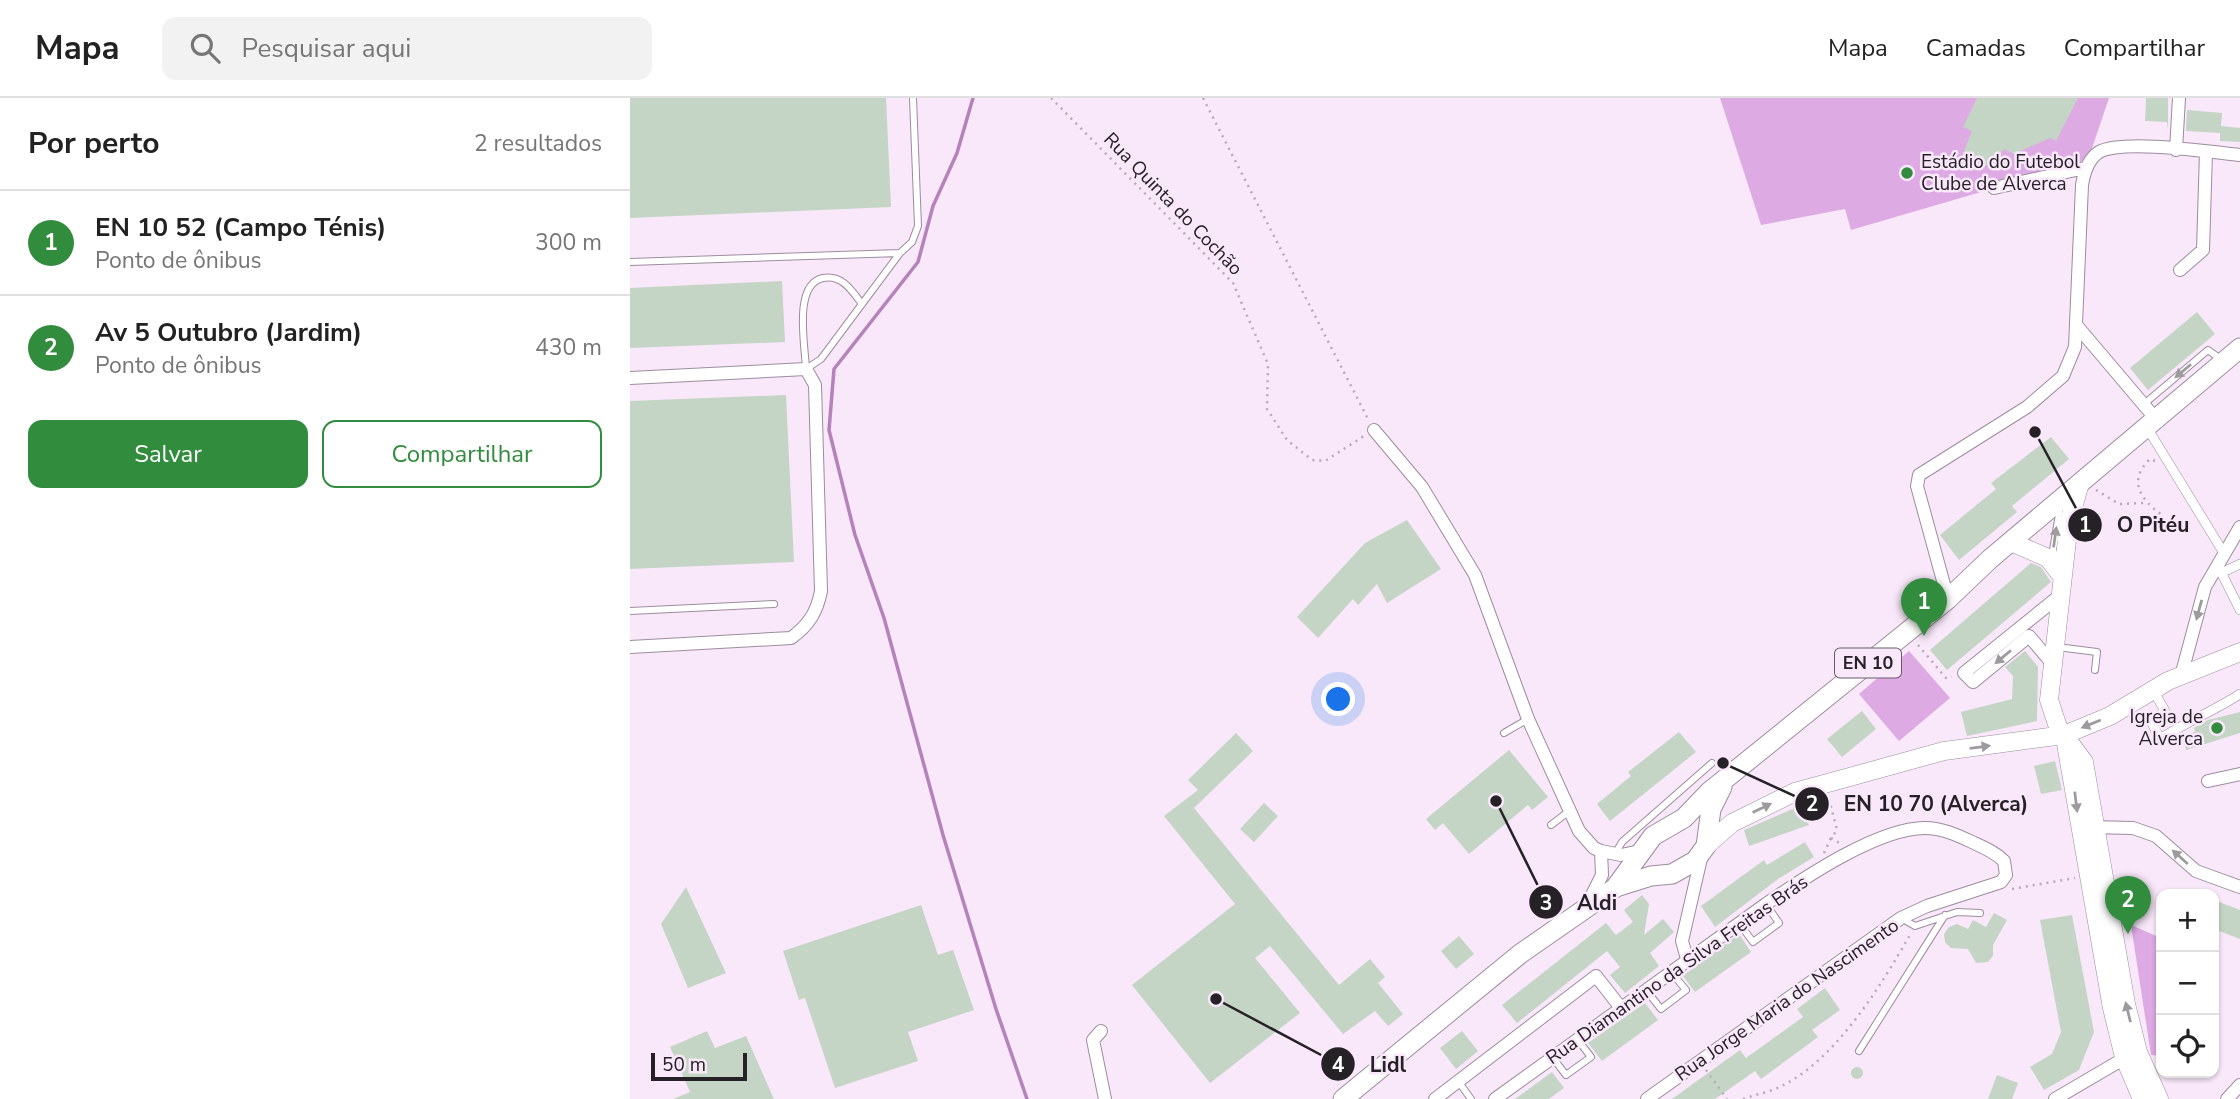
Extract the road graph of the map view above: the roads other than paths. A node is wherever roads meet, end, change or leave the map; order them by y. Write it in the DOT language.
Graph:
graph roads {
  1 [pos="913,98"];
  2 [pos="2179,98"];
  3 [pos="2176,149"];
  4 [pos="2206,152"];
  5 [pos="2240,155"];
  6 [pos="2085,167"];
  7 [pos="1994,188"];
  8 [pos="900,253"];
  9 [pos="630,262"];
  10 [pos="2180,270"];
  11 [pos="862,304"];
  12 [pos="2077,326"];
  13 [pos="2240,348"];
  14 [pos="2101,356"];
  15 [pos="2071,362"];
  16 [pos="2228,364"];
  17 [pos="806,369"];
  18 [pos="630,378"];
  19 [pos="2148,416"];
  20 [pos="1374,430"];
  21 [pos="2081,482"];
  22 [pos="2062,498"];
  23 [pos="2240,527"];
  24 [pos="2011,542"];
  25 [pos="2240,564"];
  26 [pos="2221,565"];
  27 [pos="2061,575"];
  28 [pos="2235,589"];
  29 [pos="2058,597"];
  30 [pos="1948,599"];
  31 [pos="774,604"];
  32 [pos="2240,610"];
  33 [pos="630,611"];
  34 [pos="630,647"];
  35 [pos="2240,652"];
  36 [pos="2052,654"];
  37 [pos="2095,670"];
  38 [pos="2181,676"];
  39 [pos="2153,690"];
  40 [pos="2240,694"];
  41 [pos="1528,719"];
  42 [pos="1504,733"];
  43 [pos="2064,735"];
  44 [pos="1712,763"];
  45 [pos="2240,774"];
  46 [pos="2208,781"];
  47 [pos="1689,783"];
  48 [pos="1724,783"];
  49 [pos="1702,801"];
  50 [pos="1568,811"];
  51 [pos="1684,818"];
  52 [pos="1551,825"];
  53 [pos="2087,827"];
  54 [pos="1705,843"];
  55 [pos="1601,851"];
  56 [pos="1615,854"];
  57 [pos="1639,855"];
  58 [pos="1672,874"];
  59 [pos="2006,875"];
  60 [pos="1651,876"];
  61 [pos="2240,887"];
  62 [pos="1615,888"];
  63 [pos="1693,899"];
  64 [pos="1766,904"];
  65 [pos="1586,908"];
  66 [pos="1980,913"];
  67 [pos="1945,915"];
  68 [pos="1901,918"];
  69 [pos="1739,922"];
  70 [pos="1687,959"];
  71 [pos="1671,971"];
  72 [pos="1646,990"];
  73 [pos="1621,1008"];
  74 [pos="1101,1031"];
  75 [pos="1578,1040"];
  76 [pos="1858,1051"];
  77 [pos="2131,1055"];
  78 [pos="1553,1058"];
  79 [pos="1458,1081"];
  80 [pos="2240,1085"];
  81 [pos="1105,1099"];
  82 [pos="1343,1099"];
  83 [pos="1435,1099"];
  84 [pos="1471,1099"];
  85 [pos="1495,1099"];
  86 [pos="1647,1099"];
  87 [pos="2055,1099"];
  88 [pos="2143,1099"];
  89 [pos="2159,1099"];
  90 [pos="2227,1099"];
  1 -- 8 [label="lane"];
  2 -- 3 [label="street"];
  3 -- 4 [label="street"];
  3 -- 6 [label="street"];
  4 -- 5 [label="street"];
  4 -- 10 [label="street"];
  6 -- 7 [label="street"];
  6 -- 12 [label="street"];
  8 -- 9 [label="lane"];
  8 -- 11 [label="lane"];
  11 -- 17 [label="lane"];
  11 -- 17 [label="lane"];
  12 -- 14 [label="street"];
  12 -- 15 [label="street"];
  13 -- 16 [label="main road, EN 10"];
  14 -- 15 [label="street"];
  14 -- 19 [label="street"];
  15 -- 30 [label="street"];
  16 -- 19 [label="main road, EN 10"];
  17 -- 18 [label="street"];
  17 -- 34 [label="street"];
  19 -- 21 [label="main road, EN 10"];
  19 -- 26 [label="street"];
  20 -- 41 [label="street"];
  21 -- 22 [label="main road, EN 10"];
  21 -- 27 [label="main road"];
  22 -- 24 [label="main road, EN 10"];
  27 -- 22 [label="lane, one-way"];
  23 -- 26 [label="street"];
  24 -- 27 [label="main road"];
  24 -- 30 [label="main road, EN 10"];
  25 -- 26 [label="street"];
  26 -- 28 [label="street"];
  26 -- 38 [label="street, one-way"];
  27 -- 29 [label="main road"];
  28 -- 32 [label="street"];
  29 -- 36 [label="main road"];
  36 -- 29 [label="street, one-way"];
  30 -- 48 [label="main road, EN 10"];
  31 -- 33 [label="lane"];
  35 -- 38 [label="main road"];
  36 -- 37 [label="lane"];
  36 -- 43 [label="main road"];
  38 -- 39 [label="main road"];
  39 -- 40 [label="street"];
  39 -- 43 [label="main road, one-way"];
  41 -- 42 [label="lane"];
  41 -- 50 [label="street"];
  43 -- 53 [label="main road"];
  54 -- 43 [label="main road, one-way"];
  44 -- 47 [label="lane"];
  45 -- 46 [label="street"];
  47 -- 49 [label="lane"];
  47 -- 56 [label="lane"];
  48 -- 49 [label="main road"];
  48 -- 54 [label="main road"];
  49 -- 51 [label="main road"];
  50 -- 52 [label="lane"];
  50 -- 55 [label="street"];
  51 -- 54 [label="main road"];
  51 -- 57 [label="main road"];
  61 -- 53 [label="street, one-way"];
  53 -- 77 [label="main road"];
  54 -- 58 [label="main road"];
  54 -- 63 [label="street"];
  55 -- 56 [label="street"];
  55 -- 65 [label="street"];
  56 -- 57 [label="street"];
  57 -- 60 [label="main road"];
  57 -- 62 [label="main road"];
  58 -- 60 [label="main road"];
  58 -- 63 [label="street"];
  59 -- 64 [label="street, Rua Diamantino da Silva Freitas Brás"];
  59 -- 68 [label="street, Rua Jorge Maria do Nascimento"];
  60 -- 62 [label="main road"];
  62 -- 65 [label="main road"];
  63 -- 70 [label="street"];
  64 -- 69 [label="street, Rua Diamantino da Silva Freitas Brás"];
  64 -- 69 [label="lane"];
  65 -- 82 [label="main road"];
  66 -- 67 [label="lane"];
  67 -- 68 [label="lane"];
  67 -- 76 [label="lane"];
  68 -- 86 [label="street, Rua Jorge Maria do Nascimento"];
  69 -- 70 [label="street, Rua Diamantino da Silva Freitas Brás"];
  70 -- 71 [label="street, Rua Diamantino da Silva Freitas Brás"];
  71 -- 72 [label="street, Rua Diamantino da Silva Freitas Brás"];
  71 -- 72 [label="lane"];
  72 -- 73 [label="street, Rua Diamantino da Silva Freitas Brás"];
  73 -- 75 [label="street, Rua Diamantino da Silva Freitas Brás"];
  73 -- 79 [label="street"];
  74 -- 81 [label="street"];
  75 -- 78 [label="street, Rua Diamantino da Silva Freitas Brás"];
  75 -- 78 [label="lane"];
  77 -- 87 [label="street"];
  77 -- 88 [label="main road"];
  77 -- 89 [label="main road"];
  78 -- 85 [label="street, Rua Diamantino da Silva Freitas Brás"];
  79 -- 83 [label="street"];
  79 -- 84 [label="lane"];
  80 -- 90 [label="street"];
}
